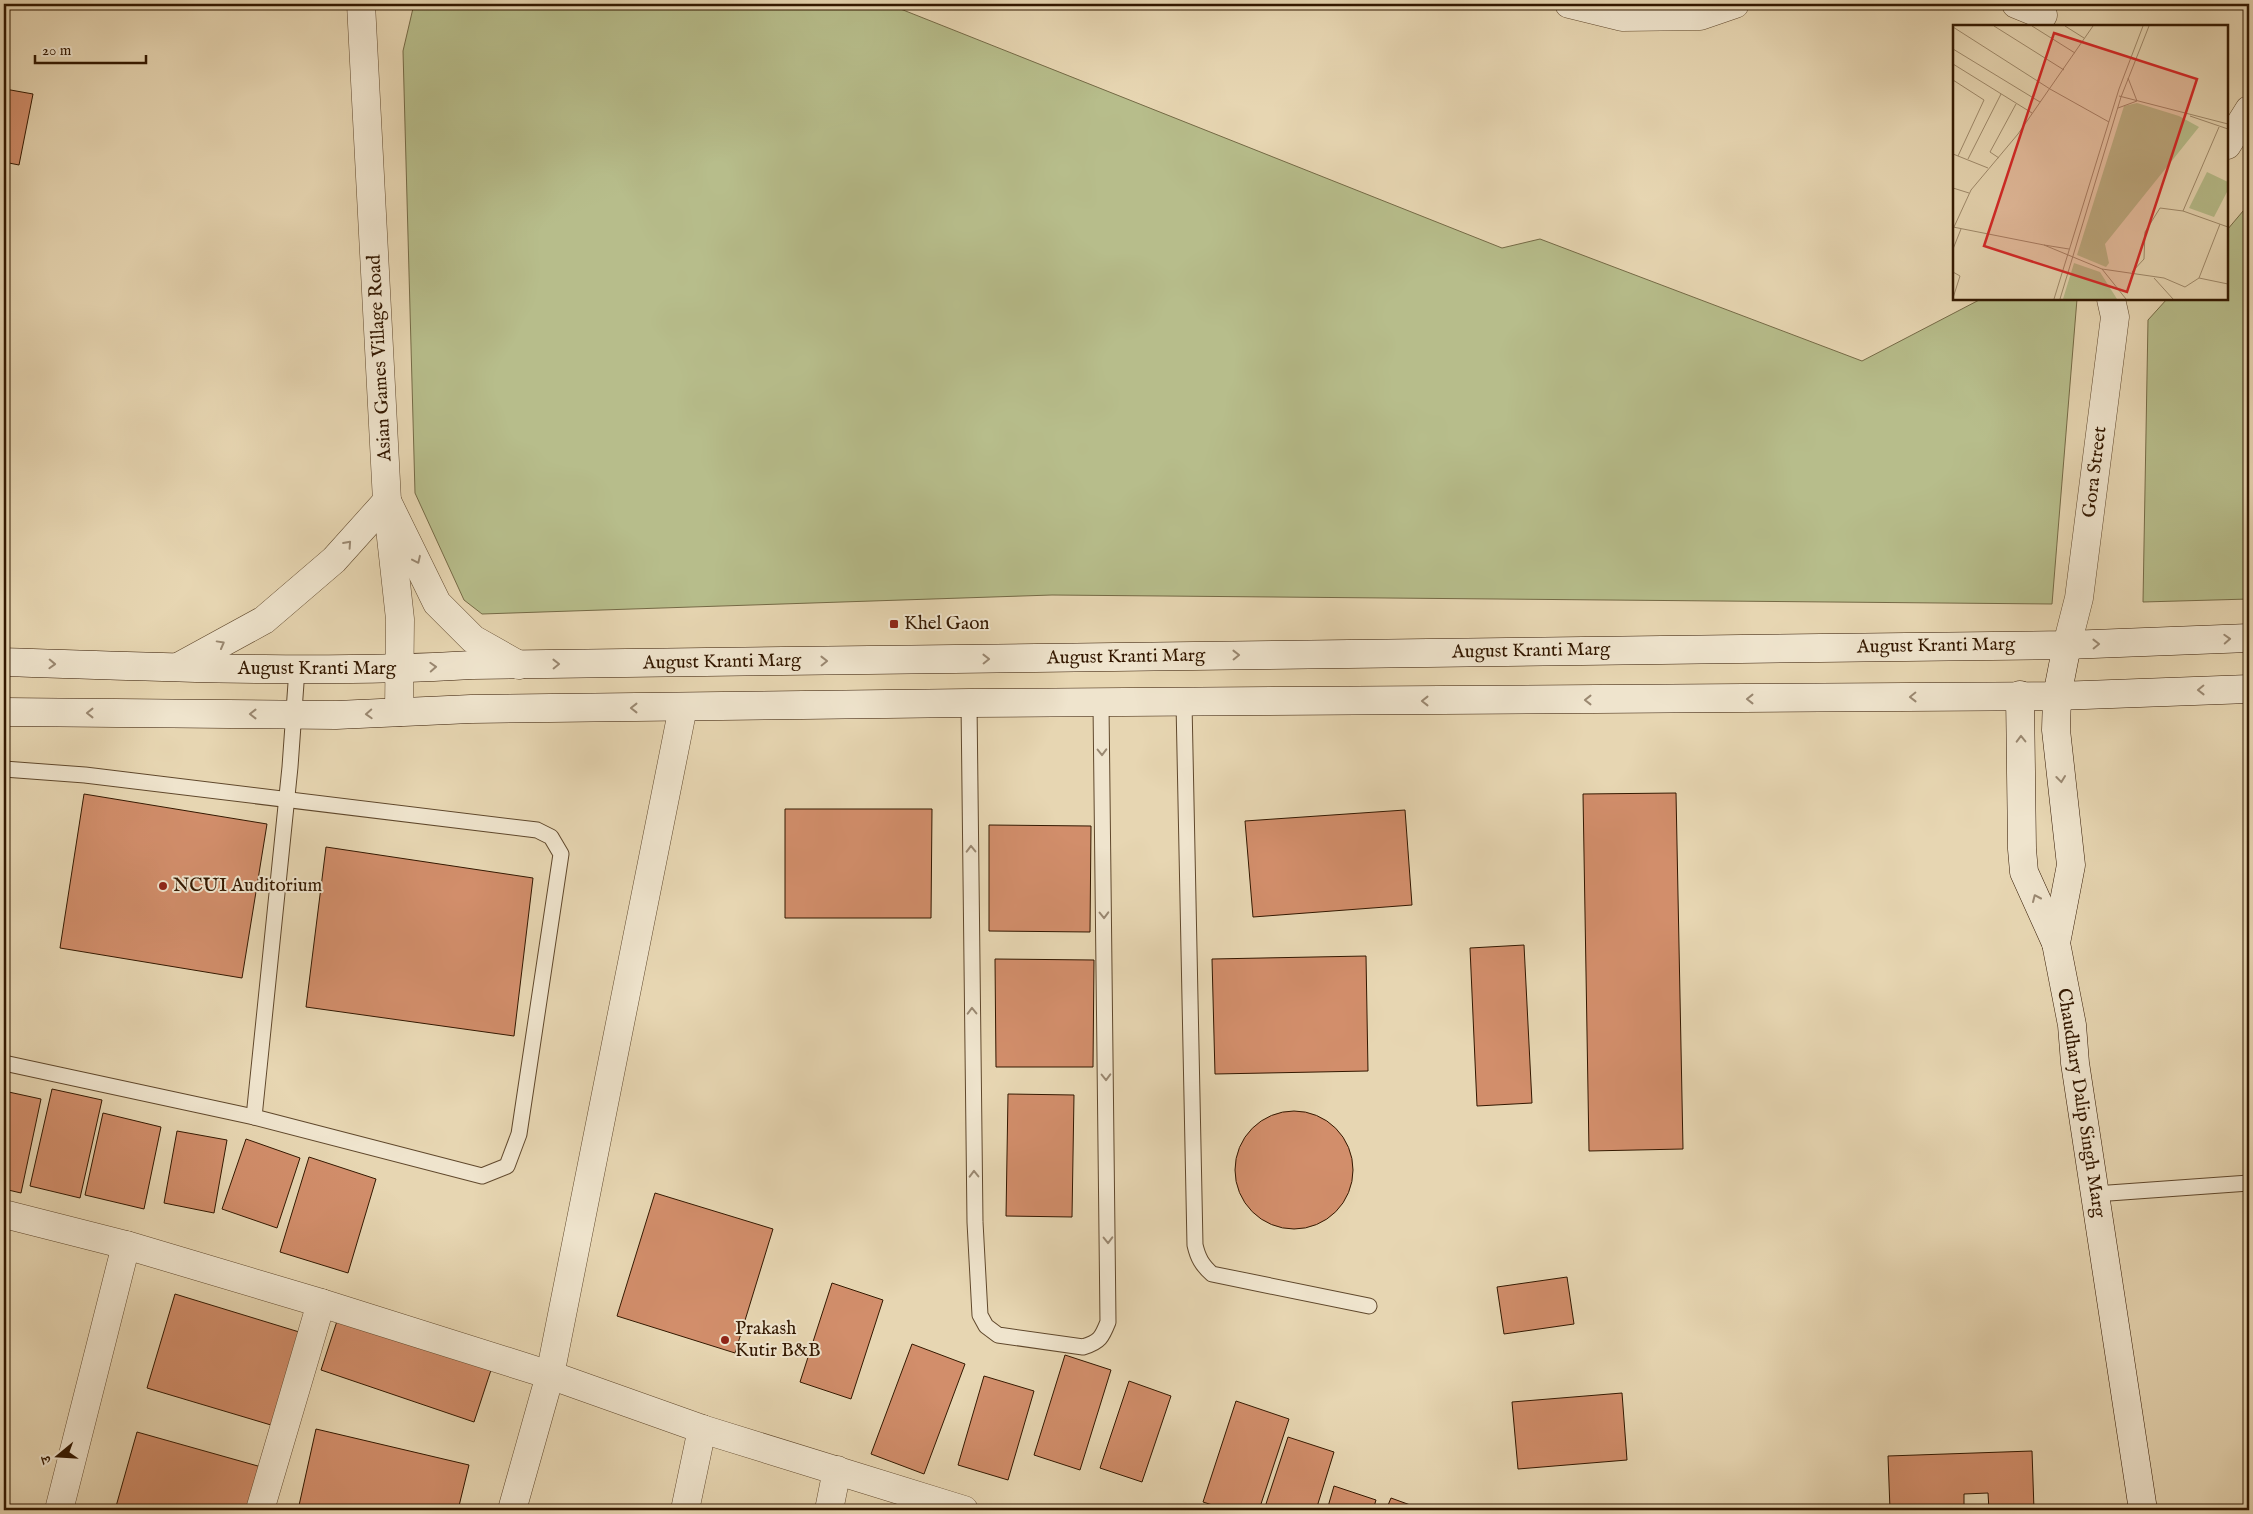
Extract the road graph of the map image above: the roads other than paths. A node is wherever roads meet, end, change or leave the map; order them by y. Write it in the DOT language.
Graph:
graph roads {
  1 [pos="361,4"];
  2 [pos="1569,4"];
  3 [pos="1735,4"];
  4 [pos="2016,4"];
  5 [pos="2043,15"];
  6 [pos="2249,110"];
  7 [pos="2228,143"];
  8 [pos="2118,305"];
  9 [pos="387,501"];
  10 [pos="2249,638"];
  11 [pos="2067,645"];
  12 [pos="4,662"];
  13 [pos="519,665"];
  14 [pos="178,667"];
  15 [pos="297,669"];
  16 [pos="400,669"];
  17 [pos="2249,689"];
  18 [pos="2020,695"];
  19 [pos="2057,696"];
  20 [pos="969,703"];
  21 [pos="1184,703"];
  22 [pos="1101,704"];
  23 [pos="683,707"];
  24 [pos="4,712"];
  25 [pos="398,712"];
  26 [pos="295,714"];
  27 [pos="4,769"];
  28 [pos="287,801"];
  29 [pos="2056,943"];
  30 [pos="4,1063"];
  31 [pos="254,1117"];
  32 [pos="2249,1183"];
  33 [pos="2095,1194"];
  34 [pos="4,1214"];
  35 [pos="126,1245"];
  36 [pos="321,1303"];
  37 [pos="1369,1306"];
  38 [pos="550,1376"];
  39 [pos="702,1429"];
  40 [pos="837,1470"];
  41 [pos="59,1510"];
  42 [pos="260,1510"];
  43 [pos="512,1510"];
  44 [pos="685,1510"];
  45 [pos="828,1510"];
  46 [pos="964,1510"];
  47 [pos="2143,1510"];
  1 -- 9 [label="street, Asian Games Village Road"];
  2 -- 3 [label="street"];
  4 -- 5 [label="street"];
  6 -- 7 [label="street"];
  8 -- 11 [label="street, Gora Street"];
  9 -- 13 [label="street, one-way"];
  14 -- 9 [label="street, one-way"];
  9 -- 16 [label="street, Asian Games Village Road"];
  11 -- 10 [label="street, August Kranti Marg, one-way"];
  13 -- 11 [label="street, August Kranti Marg, one-way"];
  11 -- 19 [label="street, Gora Street"];
  12 -- 14 [label="street, August Kranti Marg, one-way"];
  16 -- 13 [label="street, August Kranti Marg, one-way"];
  14 -- 15 [label="street, August Kranti Marg"];
  15 -- 16 [label="street, August Kranti Marg"];
  15 -- 26 [label="lane"];
  16 -- 25 [label="street, Asian Games Village Road"];
  17 -- 19 [label="street, one-way"];
  18 -- 19 [label="street"];
  18 -- 21 [label="street, one-way"];
  29 -- 18 [label="street, one-way"];
  19 -- 29 [label="street, Chaudhary Dalip Singh Marg, one-way"];
  20 -- 22 [label="street"];
  22 -- 20 [label="lane, one-way"];
  20 -- 23 [label="street"];
  21 -- 22 [label="street"];
  21 -- 37 [label="lane"];
  23 -- 25 [label="street, one-way"];
  23 -- 38 [label="street"];
  26 -- 24 [label="street, one-way"];
  25 -- 26 [label="street, one-way"];
  26 -- 28 [label="lane"];
  27 -- 28 [label="lane"];
  28 -- 31 [label="lane"];
  28 -- 31 [label="lane"];
  29 -- 33 [label="street, Chaudhary Dalip Singh Marg"];
  30 -- 31 [label="lane"];
  32 -- 33 [label="lane"];
  33 -- 47 [label="street, Chaudhary Dalip Singh Marg"];
  34 -- 35 [label="street"];
  35 -- 36 [label="street"];
  35 -- 41 [label="street"];
  36 -- 38 [label="street"];
  36 -- 42 [label="street"];
  38 -- 39 [label="street"];
  38 -- 43 [label="street"];
  39 -- 40 [label="street"];
  39 -- 44 [label="street"];
  40 -- 45 [label="street"];
  40 -- 46 [label="street"];
}
